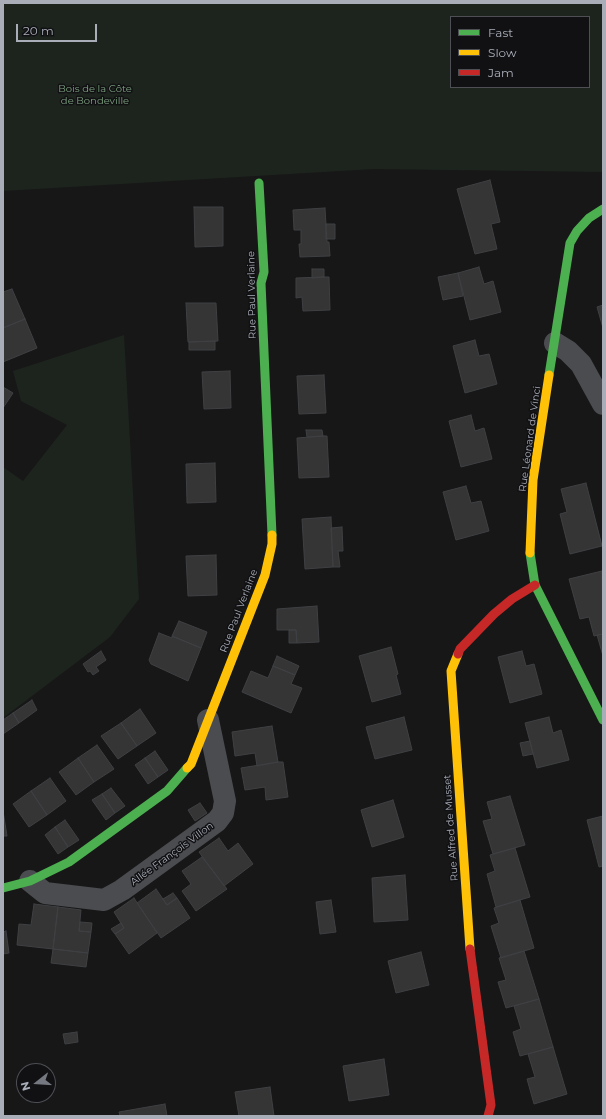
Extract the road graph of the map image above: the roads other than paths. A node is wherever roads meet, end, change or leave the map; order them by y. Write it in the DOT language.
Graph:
graph roads {
  1 [pos="259,183"];
  2 [pos="603,209"];
  3 [pos="555,343"];
  4 [pos="603,404"];
  5 [pos="535,585"];
  6 [pos="208,720"];
  7 [pos="603,720"];
  8 [pos="30,880"];
  9 [pos="3,888"];
  10 [pos="488,1116"];
  1 -- 6 [label="street, Rue Paul Verlaine"];
  2 -- 3 [label="street, Rue Léonard de Vinci"];
  3 -- 4 [label="street"];
  3 -- 5 [label="street, Rue Léonard de Vinci"];
  5 -- 7 [label="street, Rue Léonard de Vinci"];
  5 -- 10 [label="street, Rue Alfred de Musset"];
  6 -- 8 [label="street, Rue Paul Verlaine"];
  6 -- 8 [label="street, Allée François Villon"];
  8 -- 9 [label="street, Rue Paul Verlaine"];
}
